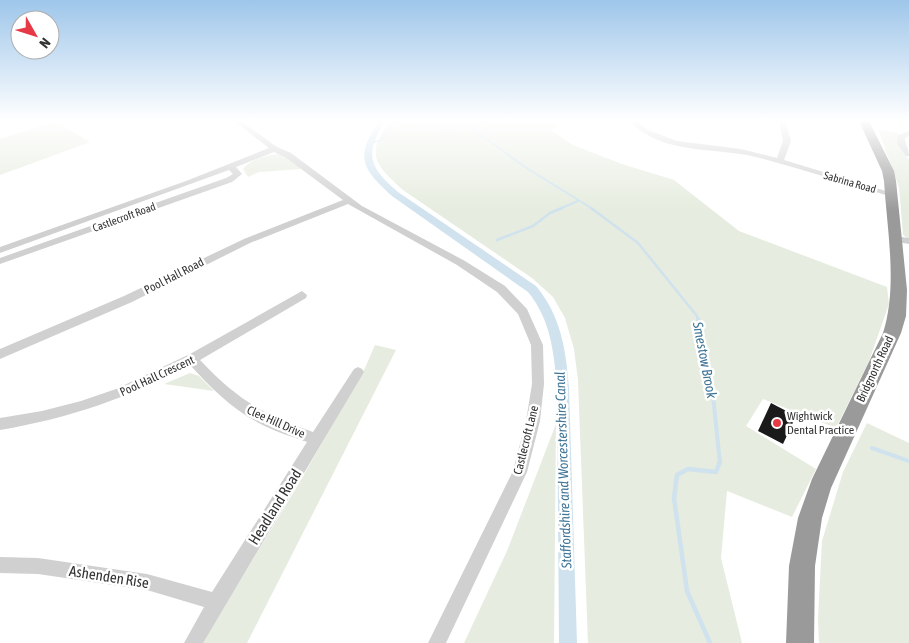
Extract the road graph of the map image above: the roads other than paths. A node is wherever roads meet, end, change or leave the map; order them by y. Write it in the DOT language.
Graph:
graph roads {
  1 [pos="269,151"];
  2 [pos="279,151"];
  3 [pos="734,151"];
  4 [pos="784,151"];
  5 [pos="878,151"];
  6 [pos="780,162"];
  7 [pos="231,167"];
  8 [pos="892,194"];
  9 [pos="349,201"];
  10 [pos="902,240"];
  11 [pos="0,250"];
  12 [pos="0,261"];
  13 [pos="302,295"];
  14 [pos="0,354"];
  15 [pos="193,360"];
  16 [pos="358,372"];
  17 [pos="0,424"];
  18 [pos="317,440"];
  19 [pos="0,565"];
  20 [pos="216,602"];
  21 [pos="193,643"];
  22 [pos="437,643"];
  23 [pos="800,643"];
  1 -- 7 [label="street, Castlecroft Road"];
  2 -- 9 [label="street, Castlecroft Lane"];
  3 -- 6 [label="street, Sabrina Road"];
  4 -- 6 [label="street"];
  5 -- 8 [label="highway, Bridgnorth Road"];
  6 -- 8 [label="street, Sabrina Road"];
  7 -- 11 [label="street, Castlecroft Road"];
  7 -- 12 [label="street, Castlecroft Road"];
  8 -- 10 [label="highway, Bridgnorth Road"];
  9 -- 14 [label="street, Pool Hall Road"];
  9 -- 22 [label="street, Castlecroft Lane"];
  10 -- 23 [label="highway, Bridgnorth Road"];
  13 -- 15 [label="street, Pool Hall Crescent"];
  15 -- 17 [label="street, Pool Hall Crescent"];
  15 -- 18 [label="street, Clee Hill Drive"];
  16 -- 18 [label="street, Headland Road"];
  18 -- 20 [label="street, Headland Road"];
  19 -- 20 [label="street, Ashenden Rise"];
  20 -- 21 [label="street, Headland Road"];
}
